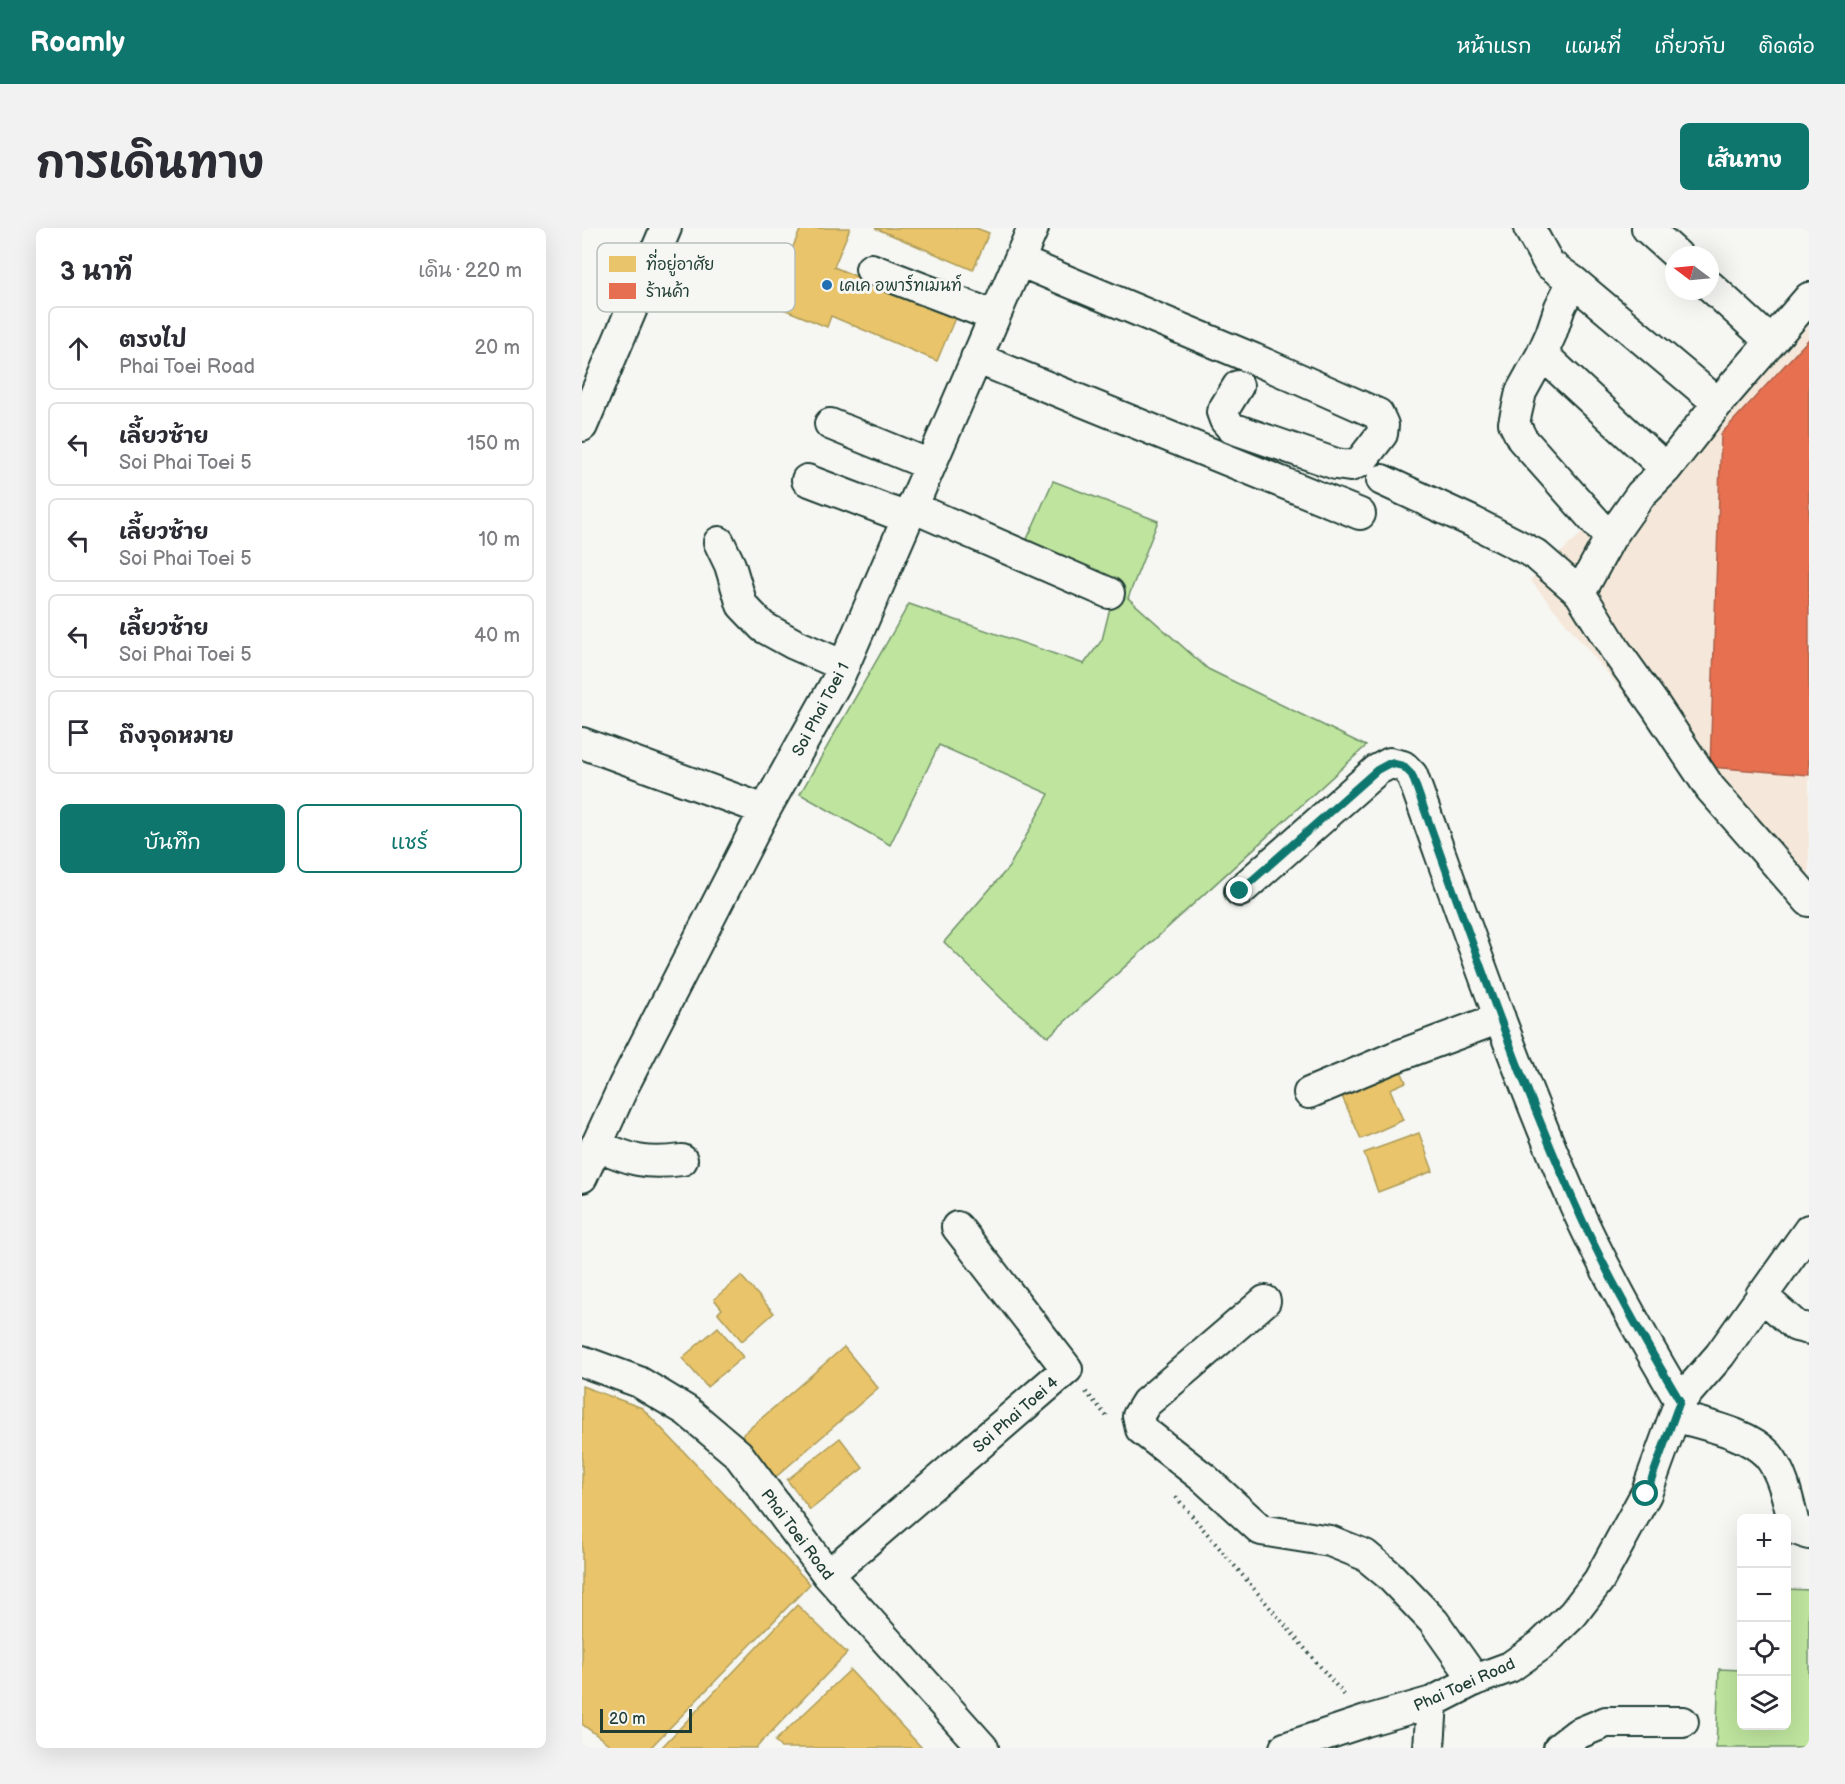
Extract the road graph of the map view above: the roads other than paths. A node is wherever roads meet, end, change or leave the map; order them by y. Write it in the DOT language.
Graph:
graph roads {
  1 [pos="1033,228"];
  2 [pos="1529,228"];
  3 [pos="1647,228"];
  4 [pos="1667,246"];
  5 [pos="1018,261"];
  6 [pos="871,269"];
  7 [pos="1573,281"];
  8 [pos="1719,294"];
  9 [pos="1809,298"];
  10 [pos="628,312"];
  11 [pos="994,316"];
  12 [pos="1771,342"];
  13 [pos="1542,354"];
  14 [pos="976,358"];
  15 [pos="1238,386"];
  16 [pos="1718,403"];
  17 [pos="583,424"];
  18 [pos="830,424"];
  19 [pos="930,465"];
  20 [pos="1666,469"];
  21 [pos="807,480"];
  22 [pos="1382,480"];
  23 [pos="910,513"];
  24 [pos="1360,514"];
  25 [pos="1610,538"];
  26 [pos="718,542"];
  27 [pos="1580,593"];
  28 [pos="1109,594"];
  29 [pos="844,666"];
  30 [pos="582,743"];
  31 [pos="765,810"];
  32 [pos="1240,891"];
  33 [pos="1809,901"];
  34 [pos="1500,1018"];
  35 [pos="1309,1093"];
  36 [pos="596,1145"];
  37 [pos="682,1160"];
  38 [pos="582,1177"];
  39 [pos="957,1227"];
  40 [pos="1809,1230"];
  41 [pos="1761,1295"];
  42 [pos="1265,1301"];
  43 [pos="1809,1329"];
  44 [pos="582,1361"];
  45 [pos="1677,1408"];
  46 [pos="1809,1534"];
  47 [pos="828,1575"];
  48 [pos="1475,1680"];
  49 [pos="1432,1702"];
  50 [pos="1683,1722"];
  51 [pos="983,1748"];
  52 [pos="1285,1748"];
  53 [pos="1429,1748"];
  54 [pos="1559,1748"];
  1 -- 5 [label="street, Soi Phai Toei 1"];
  2 -- 7 [label="street"];
  3 -- 4 [label="street"];
  5 -- 11 [label="street, Soi Phai Toei 1"];
  5 -- 15 [label="street"];
  6 -- 11 [label="street"];
  7 -- 13 [label="street"];
  7 -- 16 [label="street"];
  8 -- 12 [label="street"];
  9 -- 12 [label="street"];
  10 -- 17 [label="street"];
  11 -- 14 [label="street, Soi Phai Toei 1"];
  12 -- 16 [label="street"];
  13 -- 20 [label="street"];
  13 -- 25 [label="street"];
  14 -- 19 [label="street, Soi Phai Toei 1"];
  14 -- 24 [label="street"];
  16 -- 20 [label="street"];
  18 -- 19 [label="street"];
  19 -- 23 [label="street, Soi Phai Toei 1"];
  20 -- 25 [label="street"];
  21 -- 23 [label="street"];
  22 -- 27 [label="street"];
  23 -- 28 [label="street"];
  23 -- 29 [label="street, Soi Phai Toei 1"];
  25 -- 27 [label="street"];
  26 -- 29 [label="street"];
  27 -- 33 [label="street"];
  29 -- 31 [label="street, Soi Phai Toei 1"];
  30 -- 31 [label="street"];
  31 -- 36 [label="street, Soi Phai Toei 1"];
  32 -- 34 [label="street"];
  34 -- 35 [label="street"];
  34 -- 45 [label="street"];
  36 -- 37 [label="street"];
  36 -- 38 [label="street, Soi Phai Toei 1"];
  39 -- 47 [label="street, Soi Phai Toei 4"];
  40 -- 41 [label="street, Phai Toei Road"];
  41 -- 43 [label="street"];
  41 -- 45 [label="street, Phai Toei Road"];
  42 -- 48 [label="street"];
  44 -- 47 [label="street, Phai Toei Road"];
  45 -- 46 [label="street"];
  45 -- 48 [label="street, Phai Toei Road"];
  47 -- 51 [label="street, Phai Toei Road"];
  48 -- 49 [label="street, Phai Toei Road"];
  49 -- 52 [label="street, Phai Toei Road"];
  49 -- 53 [label="street"];
  50 -- 54 [label="street"];
}
